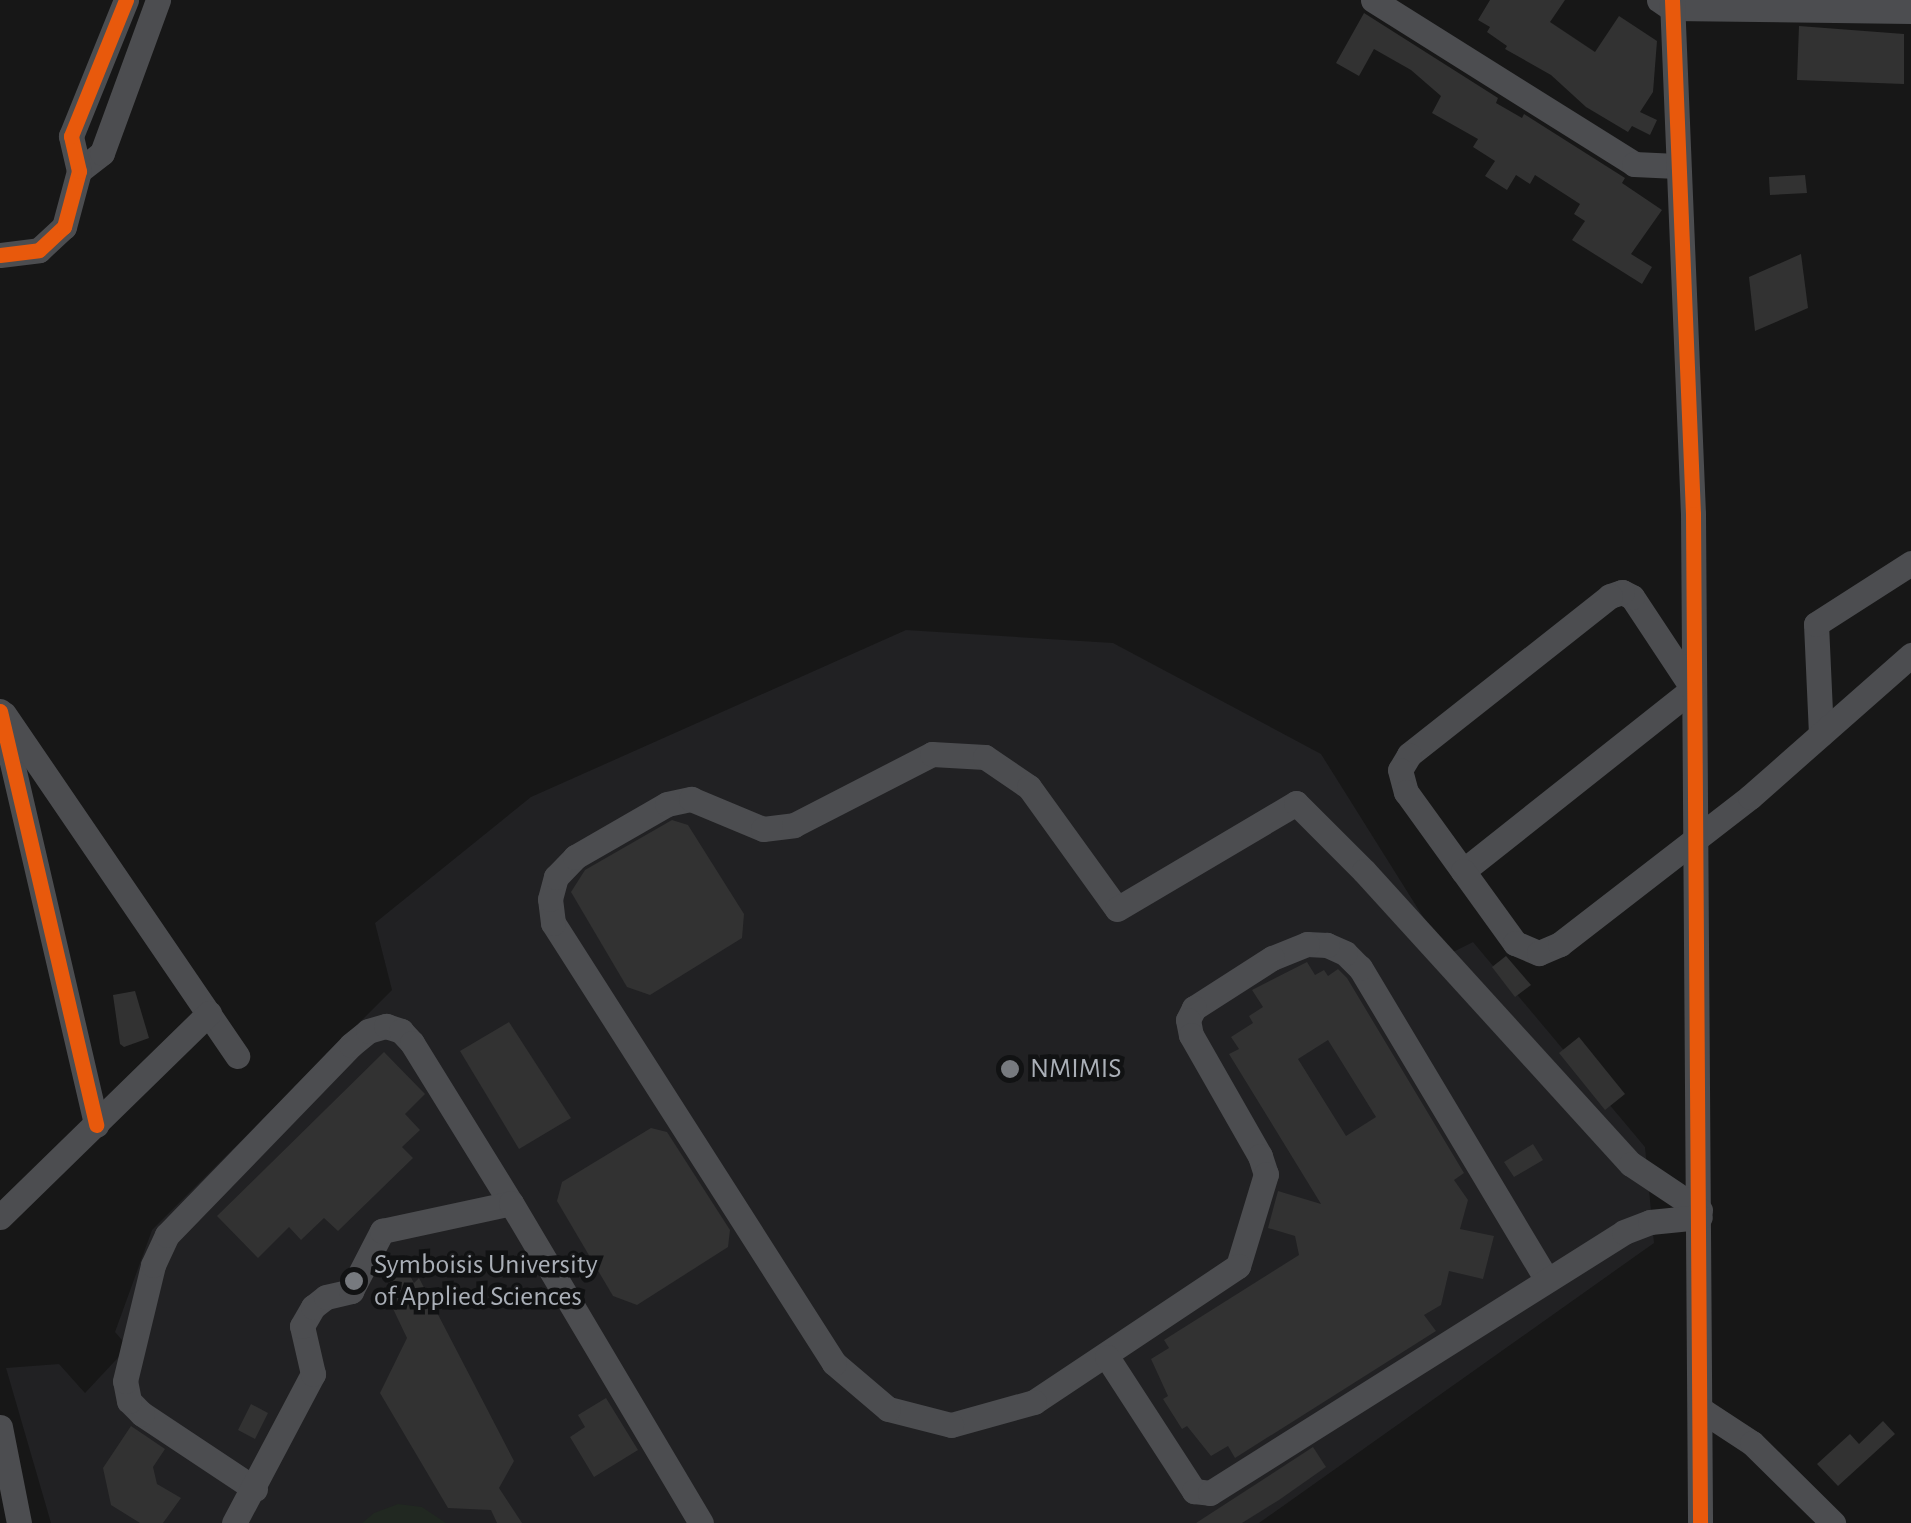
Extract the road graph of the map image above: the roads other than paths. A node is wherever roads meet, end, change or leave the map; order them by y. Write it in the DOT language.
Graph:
graph roads {
  1 [pos="126,0"];
  2 [pos="158,0"];
  3 [pos="1373,0"];
  4 [pos="1667,3"];
  5 [pos="1911,11"];
  6 [pos="1677,166"];
  7 [pos="79,171"];
  8 [pos="0,255"];
  9 [pos="1911,562"];
  10 [pos="1911,655"];
  11 [pos="1692,689"];
  12 [pos="1821,734"];
  13 [pos="5,760"];
  14 [pos="1696,835"];
  15 [pos="1463,871"];
  16 [pos="209,1013"];
  17 [pos="237,1056"];
  18 [pos="96,1125"];
  19 [pos="512,1202"];
  20 [pos="1700,1214"];
  21 [pos="0,1218"];
  22 [pos="1547,1280"];
  23 [pos="1107,1357"];
  24 [pos="1700,1409"];
  25 [pos="0,1427"];
  26 [pos="254,1489"];
  27 [pos="11,1507"];
  28 [pos="234,1523"];
  29 [pos="701,1523"];
  30 [pos="1700,1523"];
  31 [pos="1833,1523"];
  1 -- 7 [label="street"];
  2 -- 7 [label="street"];
  3 -- 6 [label="street"];
  4 -- 5 [label="street"];
  4 -- 6 [label="street"];
  6 -- 11 [label="street"];
  7 -- 8 [label="street"];
  9 -- 12 [label="street"];
  10 -- 12 [label="street"];
  11 -- 14 [label="street"];
  11 -- 15 [label="street"];
  11 -- 15 [label="street"];
  12 -- 14 [label="street"];
  13 -- 16 [label="street"];
  13 -- 18 [label="street"];
  14 -- 15 [label="street"];
  14 -- 20 [label="street"];
  16 -- 17 [label="street"];
  16 -- 18 [label="street"];
  18 -- 21 [label="street"];
  19 -- 26 [label="street"];
  19 -- 26 [label="street"];
  19 -- 29 [label="street"];
  20 -- 22 [label="street"];
  20 -- 23 [label="street"];
  20 -- 24 [label="street"];
  22 -- 23 [label="street"];
  22 -- 23 [label="street"];
  24 -- 30 [label="street"];
  24 -- 31 [label="street"];
  25 -- 27 [label="street"];
  26 -- 28 [label="street"];
}
